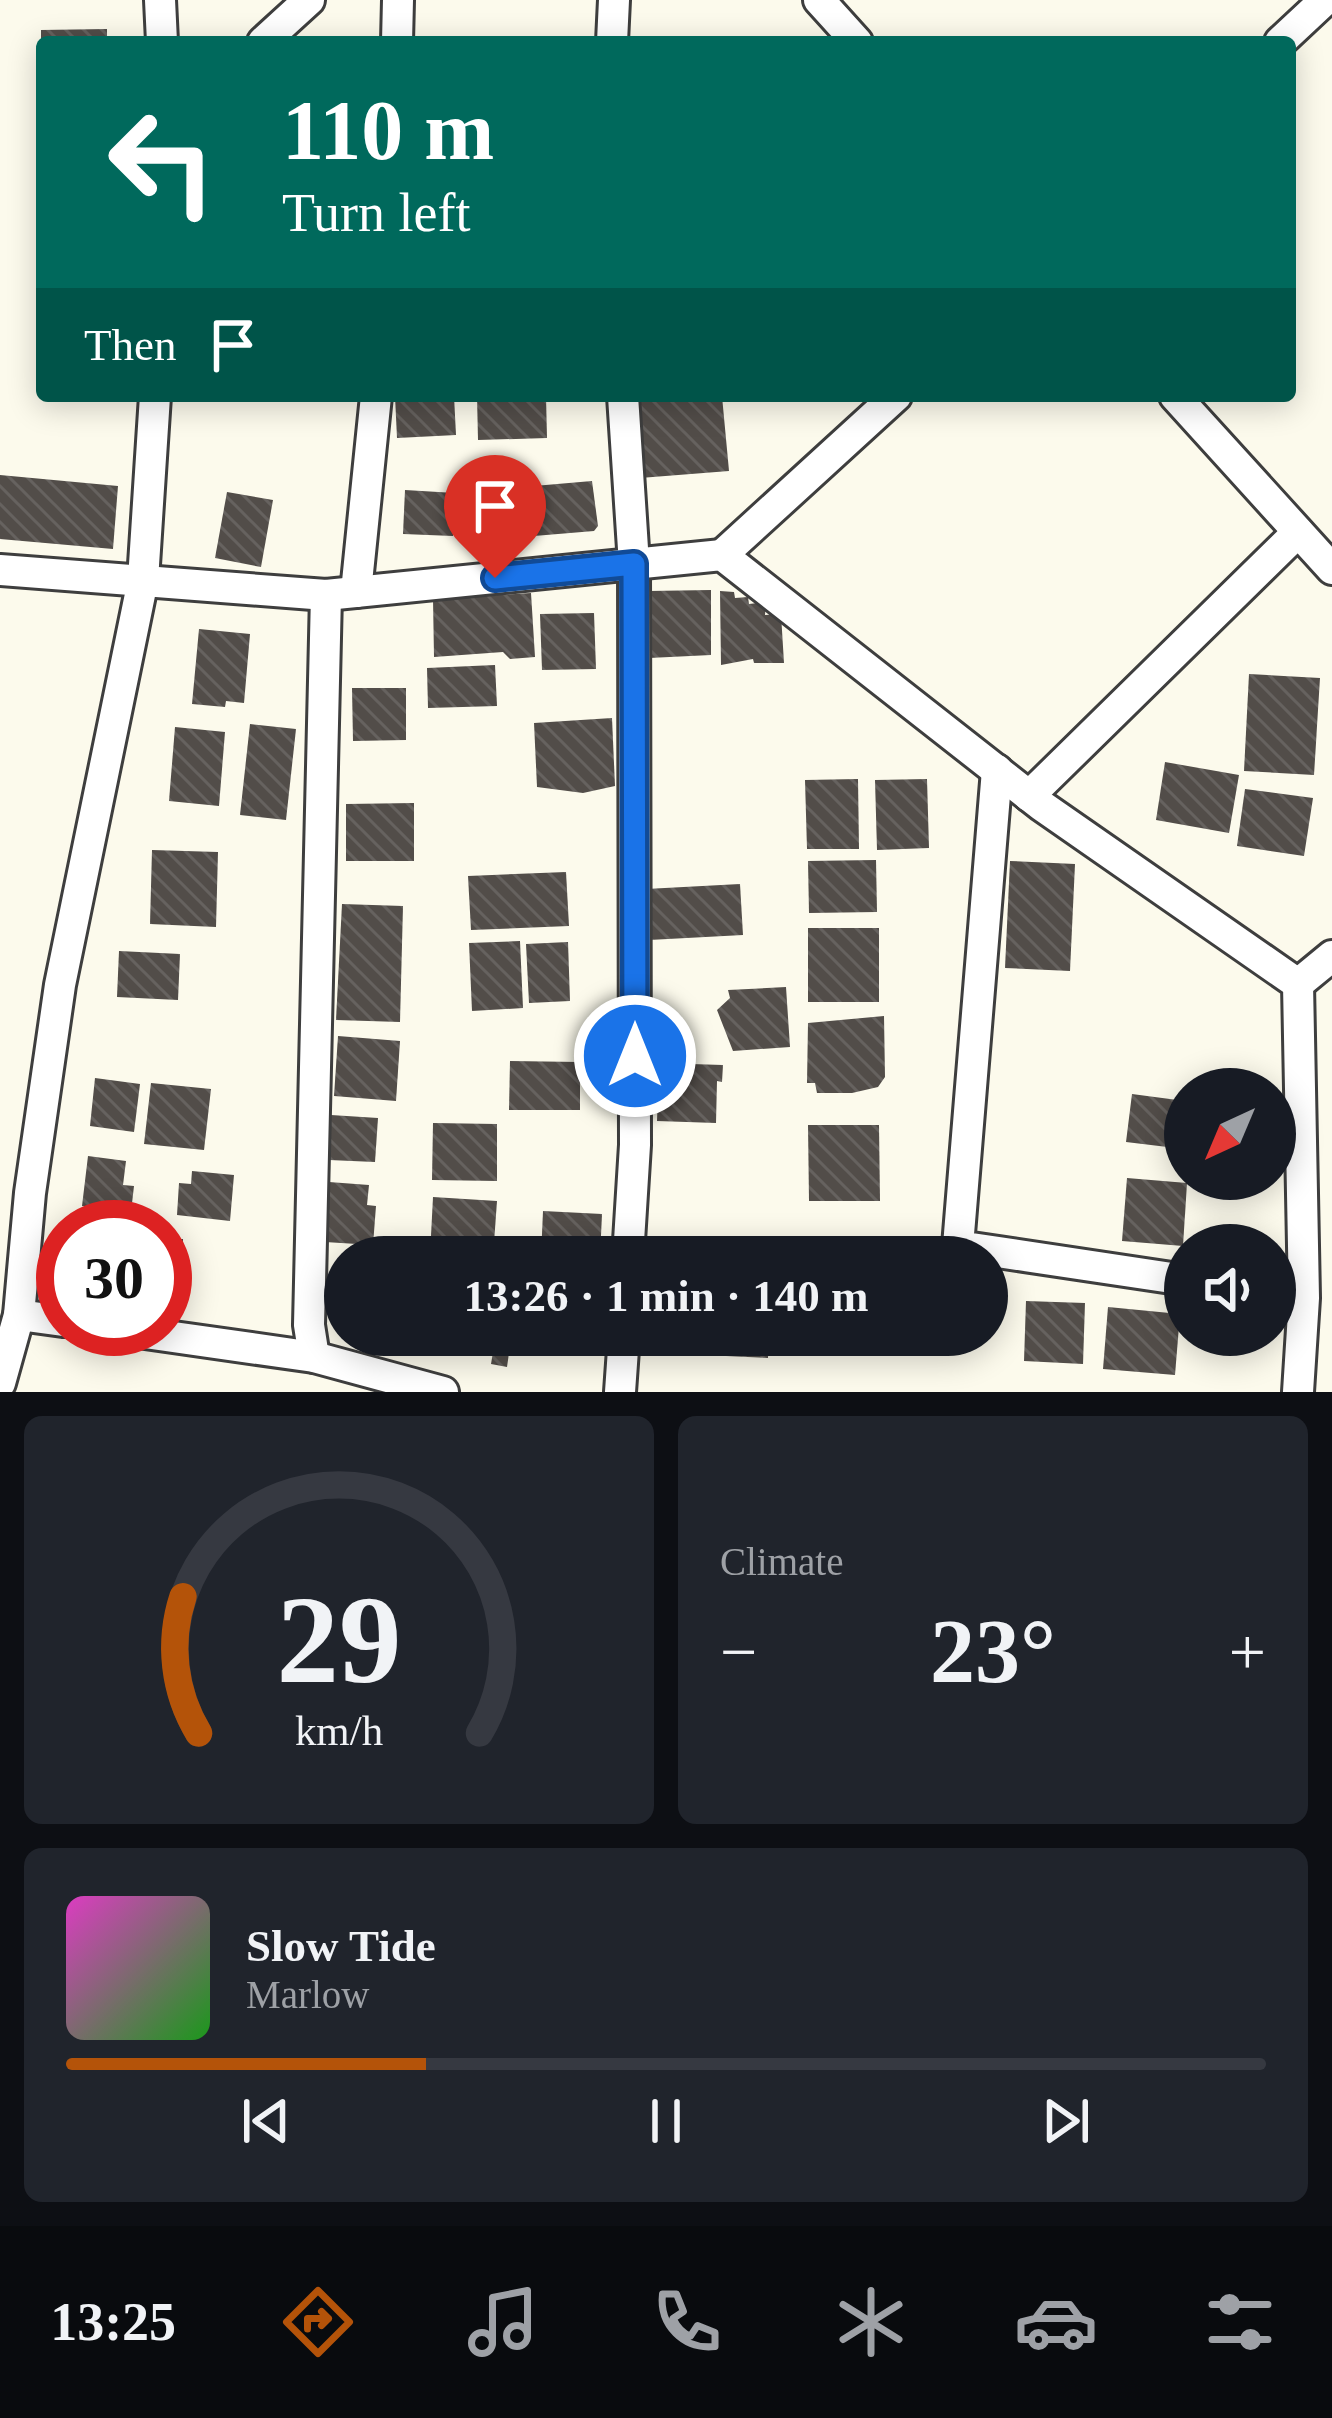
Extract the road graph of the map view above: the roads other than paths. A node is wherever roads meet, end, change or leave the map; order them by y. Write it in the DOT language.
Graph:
graph roads {
  1 [pos="160,0"];
  2 [pos="310,0"];
  3 [pos="398,0"];
  4 [pos="614,0"];
  5 [pos="819,0"];
  6 [pos="1325,0"];
  7 [pos="162,36"];
  8 [pos="270,36"];
  9 [pos="397,36"];
  10 [pos="612,36"];
  11 [pos="852,36"];
  12 [pos="1286,36"];
  13 [pos="155,402"];
  14 [pos="375,402"];
  15 [pos="623,402"];
  16 [pos="889,402"];
  17 [pos="1180,402"];
  18 [pos="1298,532"];
  19 [pos="722,555"];
  20 [pos="634,564"];
  21 [pos="1332,569"];
  22 [pos="0,570"];
  23 [pos="143,580"];
  24 [pos="341,593"];
  25 [pos="997,770"];
  26 [pos="1029,796"];
  27 [pos="1332,956"];
  28 [pos="1298,985"];
  29 [pos="15,1193"];
  30 [pos="629,1236"];
  31 [pos="1164,1277"];
  32 [pos="1303,1312"];
  33 [pos="19,1315"];
  34 [pos="36,1317"];
  35 [pos="192,1340"];
  36 [pos="623,1356"];
  37 [pos="314,1357"];
  38 [pos="0,1383"];
  39 [pos="442,1392"];
  40 [pos="620,1392"];
  41 [pos="1298,1392"];
  1 -- 7 [label="street"];
  2 -- 8 [label="street"];
  3 -- 9 [label="street"];
  4 -- 10 [label="street"];
  5 -- 11 [label="street"];
  6 -- 12 [label="street"];
  13 -- 23 [label="street"];
  14 -- 24 [label="street"];
  15 -- 20 [label="street"];
  16 -- 19 [label="street"];
  17 -- 18 [label="street"];
  18 -- 21 [label="street"];
  18 -- 26 [label="street"];
  19 -- 20 [label="street"];
  19 -- 25 [label="street"];
  20 -- 24 [label="street"];
  20 -- 30 [label="street"];
  22 -- 23 [label="street"];
  23 -- 24 [label="street"];
  23 -- 29 [label="street"];
  24 -- 37 [label="street"];
  25 -- 26 [label="street"];
  25 -- 31 [label="street"];
  26 -- 28 [label="street"];
  27 -- 28 [label="street"];
  28 -- 32 [label="street"];
  29 -- 33 [label="street"];
  32 -- 41 [label="street"];
  33 -- 34 [label="street"];
  33 -- 38 [label="street"];
  35 -- 37 [label="street"];
  36 -- 40 [label="street"];
  37 -- 39 [label="street"];
}
